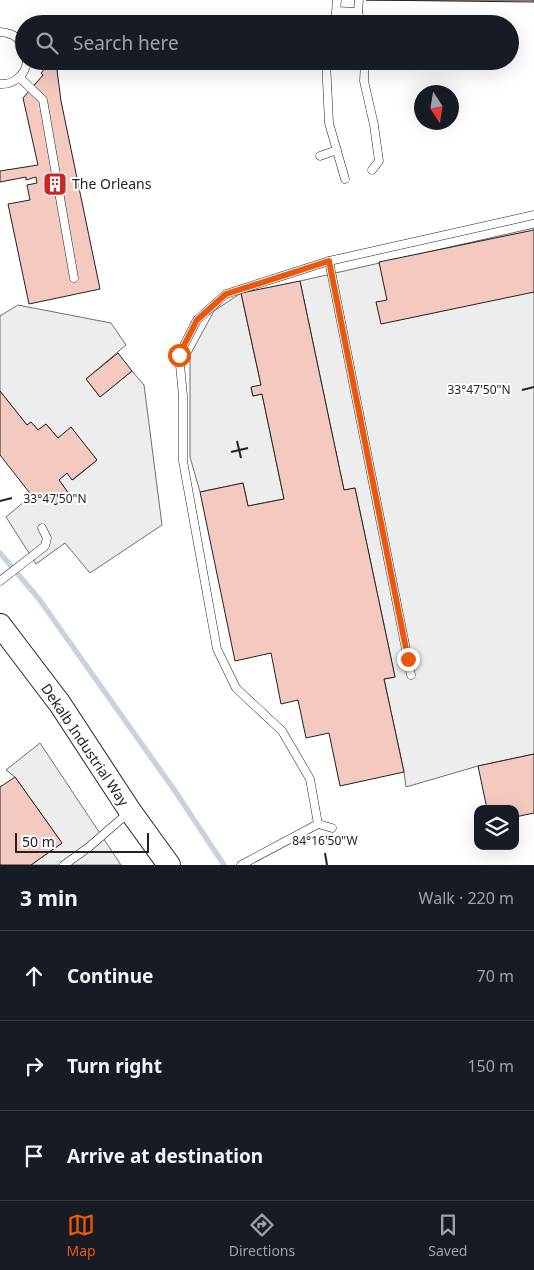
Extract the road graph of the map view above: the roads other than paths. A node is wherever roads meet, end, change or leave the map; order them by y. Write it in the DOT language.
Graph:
graph roads {
  1 [pos="338,0"];
  2 [pos="359,0"];
  3 [pos="337,11"];
  4 [pos="358,12"];
  5 [pos="336,15"];
  6 [pos="359,15"];
  7 [pos="0,32"];
  8 [pos="15,36"];
  9 [pos="24,70"];
  10 [pos="326,70"];
  11 [pos="365,70"];
  12 [pos="19,77"];
  13 [pos="0,84"];
  14 [pos="337,150"];
  15 [pos="320,156"];
  16 [pos="372,170"];
  17 [pos="345,179"];
  18 [pos="534,215"];
  19 [pos="329,261"];
  20 [pos="74,278"];
  21 [pos="42,528"];
  22 [pos="2,579"];
  23 [pos="0,625"];
  24 [pos="411,675"];
  25 [pos="130,811"];
  26 [pos="318,824"];
  27 [pos="332,828"];
  28 [pos="64,865"];
  29 [pos="169,865"];
  30 [pos="240,865"];
  1 -- 3 [label="lane"];
  2 -- 4 [label="lane"];
  3 -- 4 [label="lane"];
  3 -- 5 [label="lane"];
  4 -- 6 [label="lane"];
  7 -- 8 [label="lane"];
  9 -- 12 [label="lane"];
  10 -- 14 [label="lane"];
  11 -- 16 [label="lane"];
  12 -- 13 [label="lane"];
  12 -- 20 [label="lane"];
  14 -- 15 [label="lane"];
  14 -- 17 [label="lane"];
  18 -- 19 [label="lane"];
  19 -- 24 [label="lane"];
  19 -- 26 [label="lane"];
  21 -- 22 [label="lane"];
  23 -- 25 [label="main road, Dekalb Industrial Way"];
  25 -- 28 [label="lane"];
  25 -- 29 [label="main road, Dekalb Industrial Way"];
  26 -- 27 [label="lane"];
  26 -- 30 [label="lane"];
}
